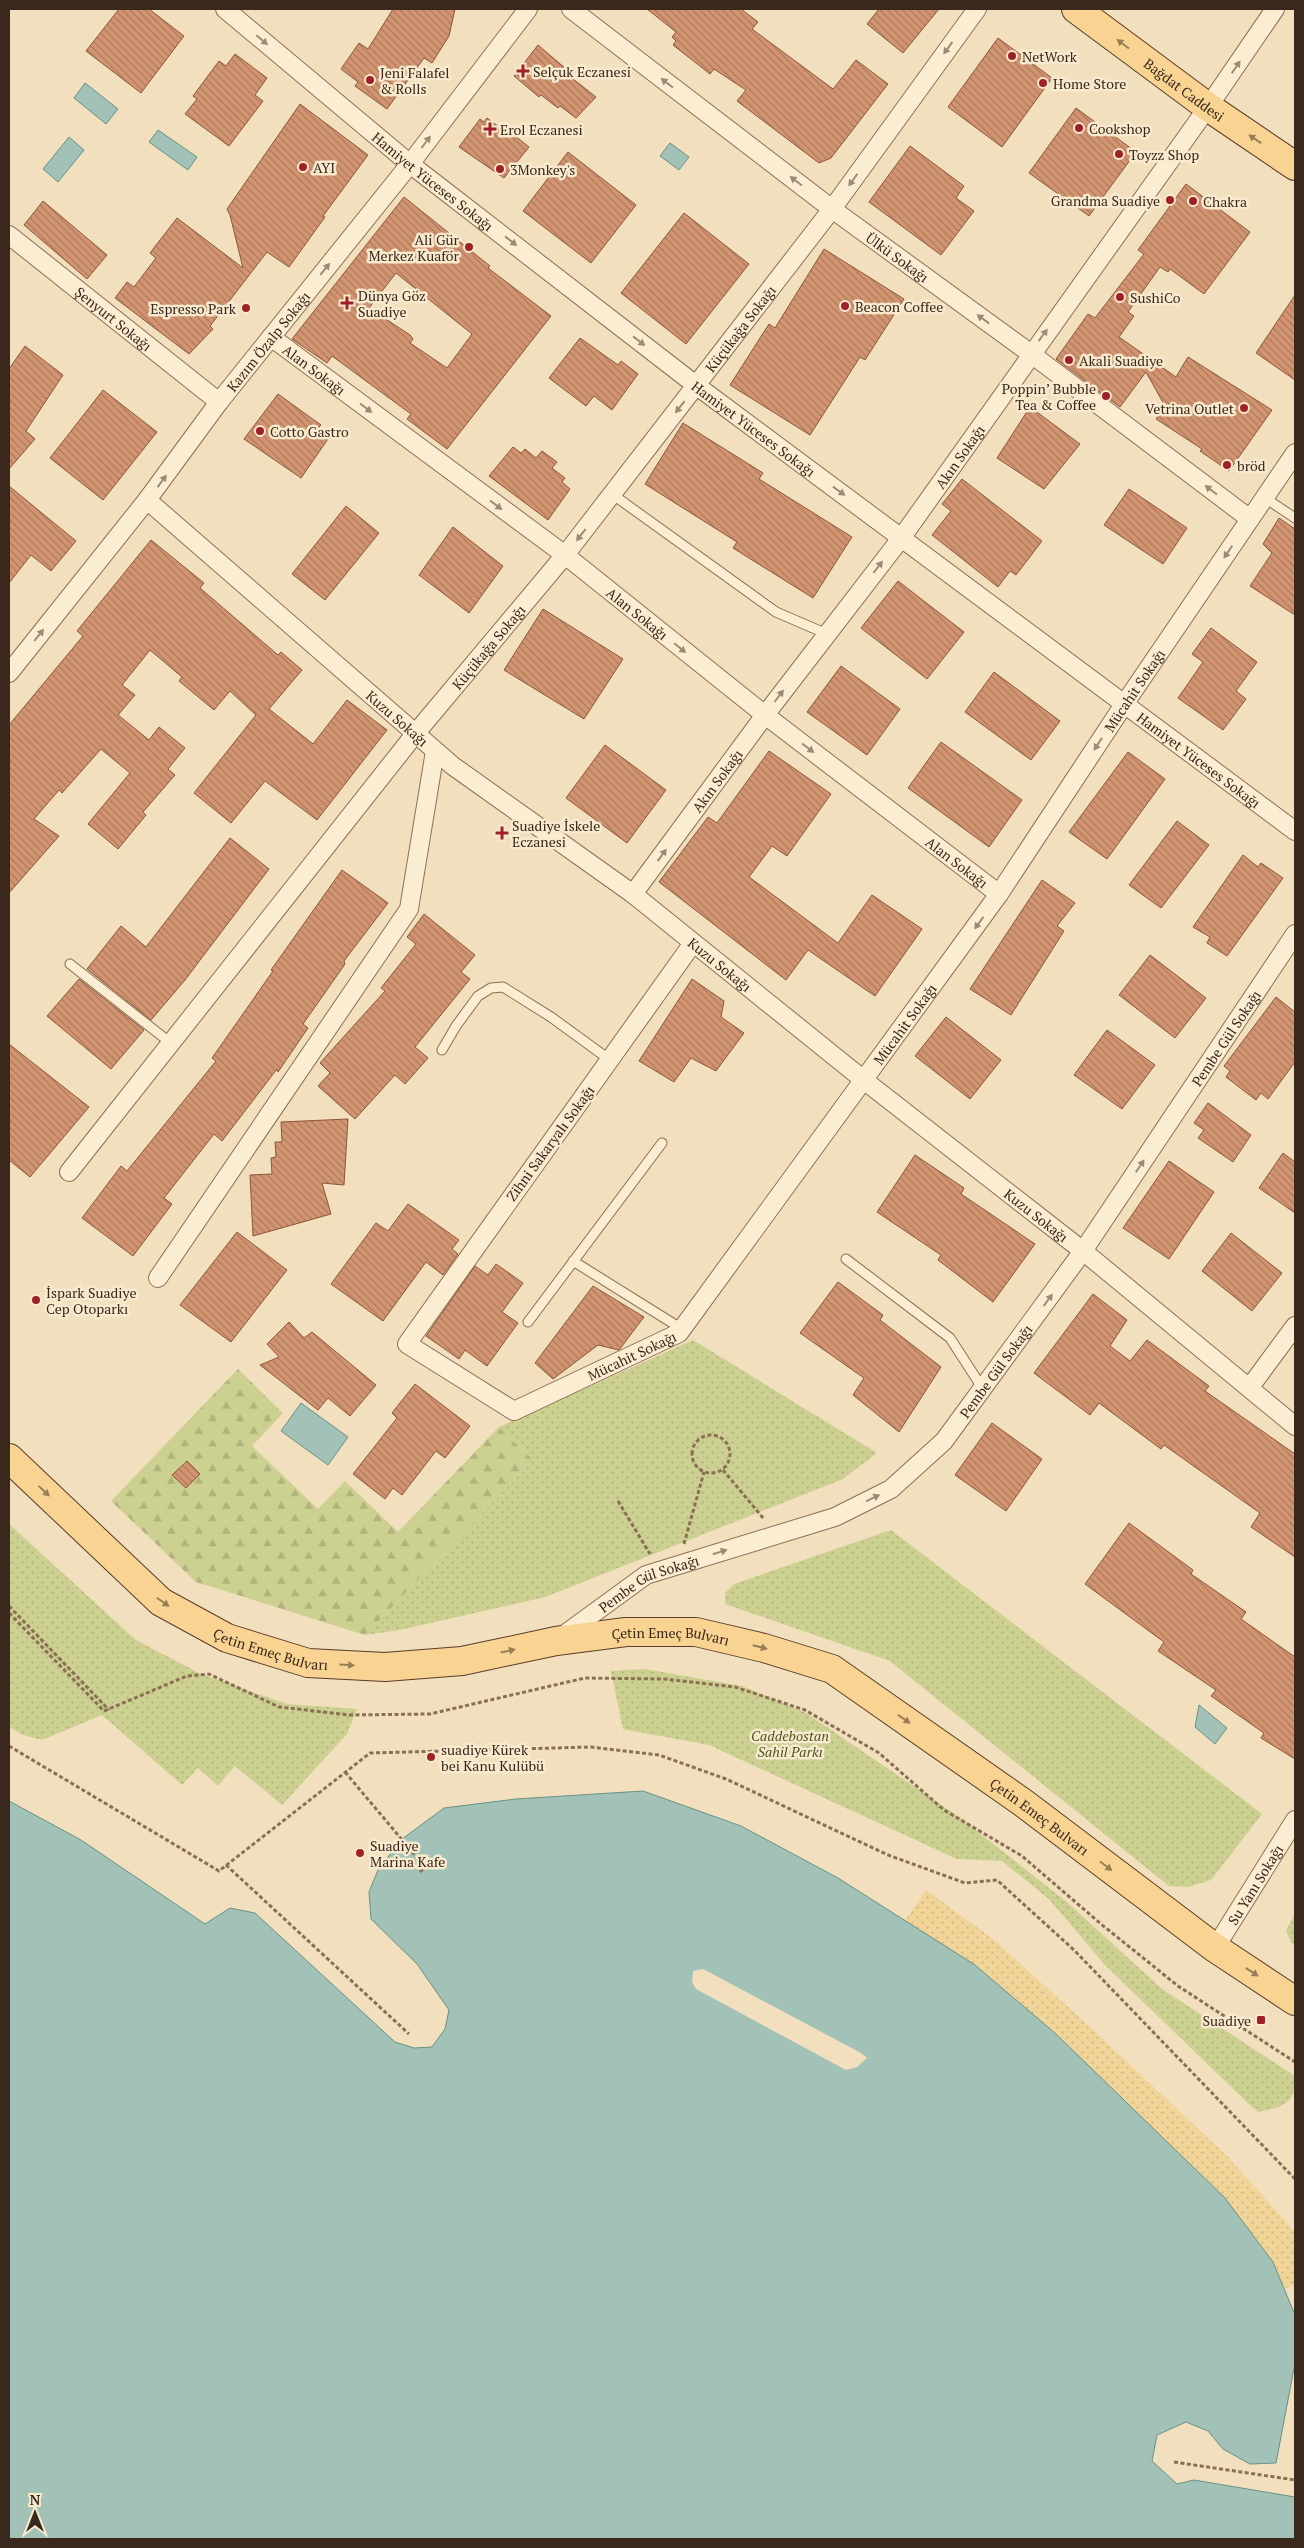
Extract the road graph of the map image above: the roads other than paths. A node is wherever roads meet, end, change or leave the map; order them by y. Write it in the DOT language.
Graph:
graph roads {
  1 [pos="224,9"];
  2 [pos="528,9"];
  3 [pos="571,9"];
  4 [pos="977,9"];
  5 [pos="1076,9"];
  6 [pos="1275,9"];
  7 [pos="1208,107"];
  8 [pos="410,164"];
  9 [pos="1295,166"];
  10 [pos="832,208"];
  11 [pos="9,235"];
  12 [pos="271,337"];
  13 [pos="1030,353"];
  14 [pos="697,386"];
  15 [pos="219,402"];
  16 [pos="1295,453"];
  17 [pos="612,494"];
  18 [pos="1265,498"];
  19 [pos="147,500"];
  20 [pos="1295,518"];
  21 [pos="1250,520"];
  22 [pos="902,537"];
  23 [pos="565,556"];
  24 [pos="827,634"];
  25 [pos="9,674"];
  26 [pos="1123,706"];
  27 [pos="765,715"];
  28 [pos="415,734"];
  29 [pos="435,750"];
  30 [pos="1295,832"];
  31 [pos="632,894"];
  32 [pos="999,894"];
  33 [pos="1295,934"];
  34 [pos="693,943"];
  35 [pos="70,964"];
  36 [pos="172,1044"];
  37 [pos="442,1050"];
  38 [pos="610,1060"];
  39 [pos="865,1081"];
  40 [pos="662,1143"];
  41 [pos="69,1172"];
  42 [pos="1083,1251"];
  43 [pos="846,1259"];
  44 [pos="573,1261"];
  45 [pos="158,1278"];
  46 [pos="528,1322"];
  47 [pos="1295,1326"];
  48 [pos="682,1329"];
  49 [pos="407,1344"];
  50 [pos="1250,1387"];
  51 [pos="983,1388"];
  52 [pos="1295,1426"];
  53 [pos="9,1458"];
  54 [pos="556,1641"];
  55 [pos="1295,1820"];
  56 [pos="1215,1948"];
  57 [pos="1291,1995"];
  1 -- 8 [label="street, Hamiyet Yüceses Sokağı, one-way"];
  8 -- 2 [label="street, Kazım Özalp Sokağı, one-way"];
  10 -- 3 [label="street, Ülkü Sokağı, one-way"];
  4 -- 10 [label="street, Küçükağa Sokağı, one-way"];
  7 -- 5 [label="main road, Bağdat Caddesi, one-way"];
  7 -- 6 [label="street, Akın Sokağı, one-way"];
  9 -- 7 [label="main road, Bağdat Caddesi, one-way"];
  13 -- 7 [label="street, Akın Sokağı, one-way"];
  12 -- 8 [label="street, Kazım Özalp Sokağı, one-way"];
  8 -- 14 [label="street, Hamiyet Yüceses Sokağı, one-way"];
  13 -- 10 [label="street, Ülkü Sokağı, one-way"];
  10 -- 14 [label="street, Küçükağa Sokağı"];
  11 -- 15 [label="street, Şenyurt Sokağı"];
  12 -- 15 [label="street, Kazım Özalp Sokağı"];
  12 -- 23 [label="street, Alan Sokağı, one-way"];
  21 -- 13 [label="street, Ülkü Sokağı, one-way"];
  13 -- 22 [label="street, Akın Sokağı"];
  14 -- 17 [label="street, Küçükağa Sokağı, one-way"];
  14 -- 22 [label="street, Hamiyet Yüceses Sokağı, one-way"];
  19 -- 15 [label="street, Kazım Özalp Sokağı, one-way"];
  16 -- 18 [label="street, Mücahit Sokağı"];
  17 -- 23 [label="street, Küçükağa Sokağı, one-way"];
  17 -- 24 [label="lane"];
  18 -- 20 [label="lane"];
  18 -- 21 [label="street, Mücahit Sokağı"];
  25 -- 19 [label="street, Kazım Özalp Sokağı, one-way"];
  19 -- 28 [label="street, Kuzu Sokağı"];
  21 -- 26 [label="street, Mücahit Sokağı, one-way"];
  24 -- 22 [label="street, Akın Sokağı, one-way"];
  22 -- 26 [label="street, Hamiyet Yüceses Sokağı"];
  23 -- 27 [label="street, Alan Sokağı, one-way"];
  23 -- 28 [label="street, Küçükağa Sokağı"];
  27 -- 24 [label="street, Akın Sokağı, one-way"];
  26 -- 30 [label="street, Hamiyet Yüceses Sokağı"];
  26 -- 32 [label="street, Mücahit Sokağı, one-way"];
  31 -- 27 [label="street, Akın Sokağı, one-way"];
  27 -- 32 [label="street, Alan Sokağı, one-way"];
  28 -- 29 [label="street, Kuzu Sokağı"];
  28 -- 36 [label="street, Küçükağa Sokağı"];
  29 -- 31 [label="street, Kuzu Sokağı"];
  29 -- 45 [label="street"];
  31 -- 34 [label="street, Kuzu Sokağı"];
  32 -- 39 [label="street, Mücahit Sokağı, one-way"];
  42 -- 33 [label="street, Pembe Gül Sokağı, one-way"];
  34 -- 38 [label="street, Zihni Sakaryalı Sokağı"];
  34 -- 39 [label="street, Kuzu Sokağı"];
  35 -- 36 [label="lane"];
  36 -- 41 [label="street, Küçükağa Sokağı"];
  37 -- 38 [label="lane"];
  38 -- 49 [label="street, Zihni Sakaryalı Sokağı"];
  39 -- 42 [label="street, Kuzu Sokağı"];
  39 -- 48 [label="street, Mücahit Sokağı"];
  40 -- 44 [label="lane"];
  42 -- 50 [label="street, Kuzu Sokağı"];
  51 -- 42 [label="street, Pembe Gül Sokağı, one-way"];
  43 -- 51 [label="lane"];
  44 -- 46 [label="lane"];
  44 -- 48 [label="lane"];
  47 -- 50 [label="street"];
  48 -- 49 [label="street, Mücahit Sokağı"];
  50 -- 52 [label="street, Kuzu Sokağı"];
  54 -- 51 [label="street, Pembe Gül Sokağı, one-way"];
  53 -- 54 [label="main road, Çetin Emeç Bulvarı, one-way"];
  54 -- 56 [label="main road, Çetin Emeç Bulvarı, one-way"];
  55 -- 56 [label="street, Su Yanı Sokağı"];
  56 -- 57 [label="main road, Çetin Emeç Bulvarı, one-way"];
}
